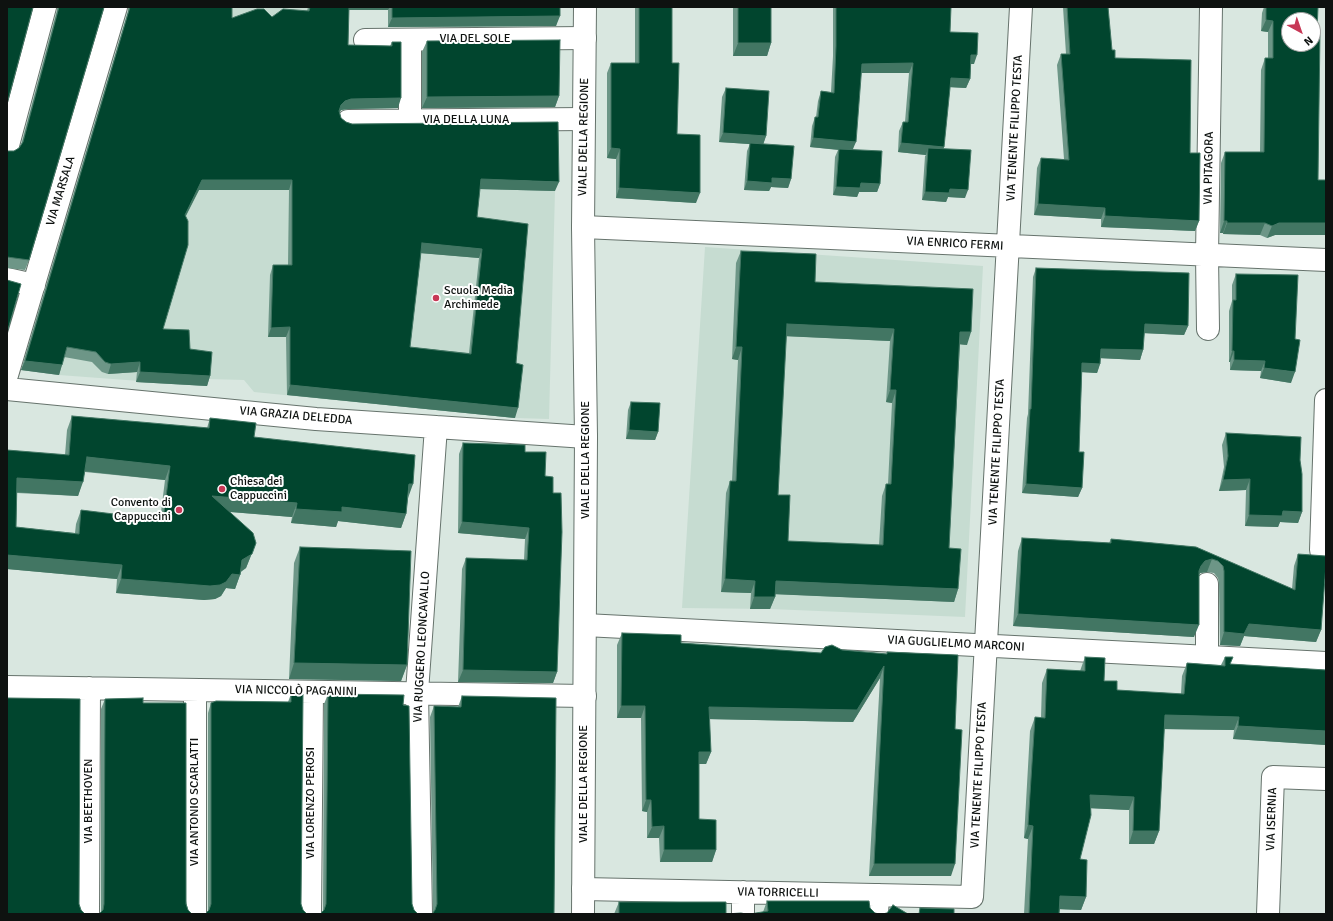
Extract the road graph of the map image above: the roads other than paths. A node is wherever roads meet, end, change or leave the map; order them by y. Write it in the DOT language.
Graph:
graph roads {
  1 [pos="45,7"];
  2 [pos="116,7"];
  3 [pos="585,7"];
  4 [pos="1021,7"];
  5 [pos="1211,7"];
  6 [pos="585,38"];
  7 [pos="365,40"];
  8 [pos="410,40"];
  9 [pos="584,119"];
  10 [pos="410,120"];
  11 [pos="348,121"];
  12 [pos="7,149"];
  13 [pos="583,227"];
  14 [pos="1008,246"];
  15 [pos="1207,255"];
  16 [pos="1326,260"];
  17 [pos="7,279"];
  18 [pos="34,285"];
  19 [pos="1208,329"];
  20 [pos="7,375"];
  21 [pos="7,389"];
  22 [pos="1326,400"];
  23 [pos="436,427"];
  24 [pos="1326,431"];
  25 [pos="586,437"];
  26 [pos="1324,550"];
  27 [pos="1207,584"];
  28 [pos="585,625"];
  29 [pos="986,646"];
  30 [pos="1206,657"];
  31 [pos="1326,663"];
  32 [pos="7,687"];
  33 [pos="90,688"];
  34 [pos="195,690"];
  35 [pos="312,692"];
  36 [pos="417,692"];
  37 [pos="585,696"];
  38 [pos="1326,779"];
  39 [pos="583,889"];
  40 [pos="743,892"];
  41 [pos="972,897"];
  42 [pos="877,905"];
  43 [pos="88,914"];
  44 [pos="195,914"];
  45 [pos="310,914"];
  46 [pos="421,914"];
  47 [pos="583,914"];
  48 [pos="743,914"];
  49 [pos="1268,914"];
  1 -- 12 [label="street"];
  2 -- 18 [label="street, VIA MARSALA"];
  3 -- 6 [label="street, VIALE DELLA REGIONE"];
  4 -- 14 [label="street, VIA TENENTE FILIPPO TESTA"];
  5 -- 15 [label="street, VIA PITAGORA"];
  6 -- 8 [label="street, VIA DEL SOLE"];
  6 -- 9 [label="street, VIALE DELLA REGIONE"];
  7 -- 8 [label="street, VIA DEL SOLE"];
  8 -- 10 [label="street"];
  9 -- 10 [label="street, VIA DELLA LUNA"];
  9 -- 13 [label="street, VIALE DELLA REGIONE"];
  10 -- 11 [label="street, VIA DELLA LUNA"];
  13 -- 14 [label="street, VIA ENRICO FERMI"];
  13 -- 25 [label="street, VIALE DELLA REGIONE"];
  14 -- 15 [label="street, VIA ENRICO FERMI"];
  14 -- 29 [label="street, VIA TENENTE FILIPPO TESTA"];
  15 -- 16 [label="street, VIA ENRICO FERMI"];
  15 -- 19 [label="street, VIA PITAGORA"];
  17 -- 18 [label="street"];
  18 -- 20 [label="street, VIA MARSALA"];
  21 -- 23 [label="street, VIA GRAZIA DELEDDA"];
  22 -- 24 [label="street"];
  23 -- 25 [label="street, VIA GRAZIA DELEDDA"];
  23 -- 36 [label="street, VIA RUGGERO LEONCAVALLO"];
  24 -- 26 [label="street"];
  25 -- 28 [label="street, VIALE DELLA REGIONE"];
  27 -- 30 [label="street"];
  28 -- 29 [label="street, VIA GUGLIELMO MARCONI"];
  28 -- 37 [label="street, VIALE DELLA REGIONE"];
  29 -- 30 [label="street, VIA GUGLIELMO MARCONI"];
  29 -- 41 [label="street, VIA TENENTE FILIPPO TESTA"];
  30 -- 31 [label="street, VIA GUGLIELMO MARCONI"];
  32 -- 33 [label="street, VIA NICCOLÒ PAGANINI"];
  33 -- 34 [label="street, VIA NICCOLÒ PAGANINI"];
  33 -- 43 [label="street, VIA BEETHOVEN"];
  34 -- 35 [label="street, VIA NICCOLÒ PAGANINI"];
  34 -- 44 [label="street, VIA ANTONIO SCARLATTI"];
  35 -- 36 [label="street, VIA NICCOLÒ PAGANINI"];
  35 -- 45 [label="street, VIA LORENZO PEROSI"];
  36 -- 37 [label="street, VIA NICCOLÒ PAGANINI"];
  36 -- 46 [label="street, VIA RUGGERO LEONCAVALLO"];
  37 -- 39 [label="street, VIALE DELLA REGIONE"];
  38 -- 49 [label="street, VIA ISERNIA"];
  39 -- 40 [label="street, VIA TORRICELLI"];
  39 -- 47 [label="street, VIALE DELLA REGIONE"];
  40 -- 42 [label="street, VIA TORRICELLI"];
  40 -- 48 [label="street"];
  41 -- 42 [label="street, VIA TORRICELLI"];
}
